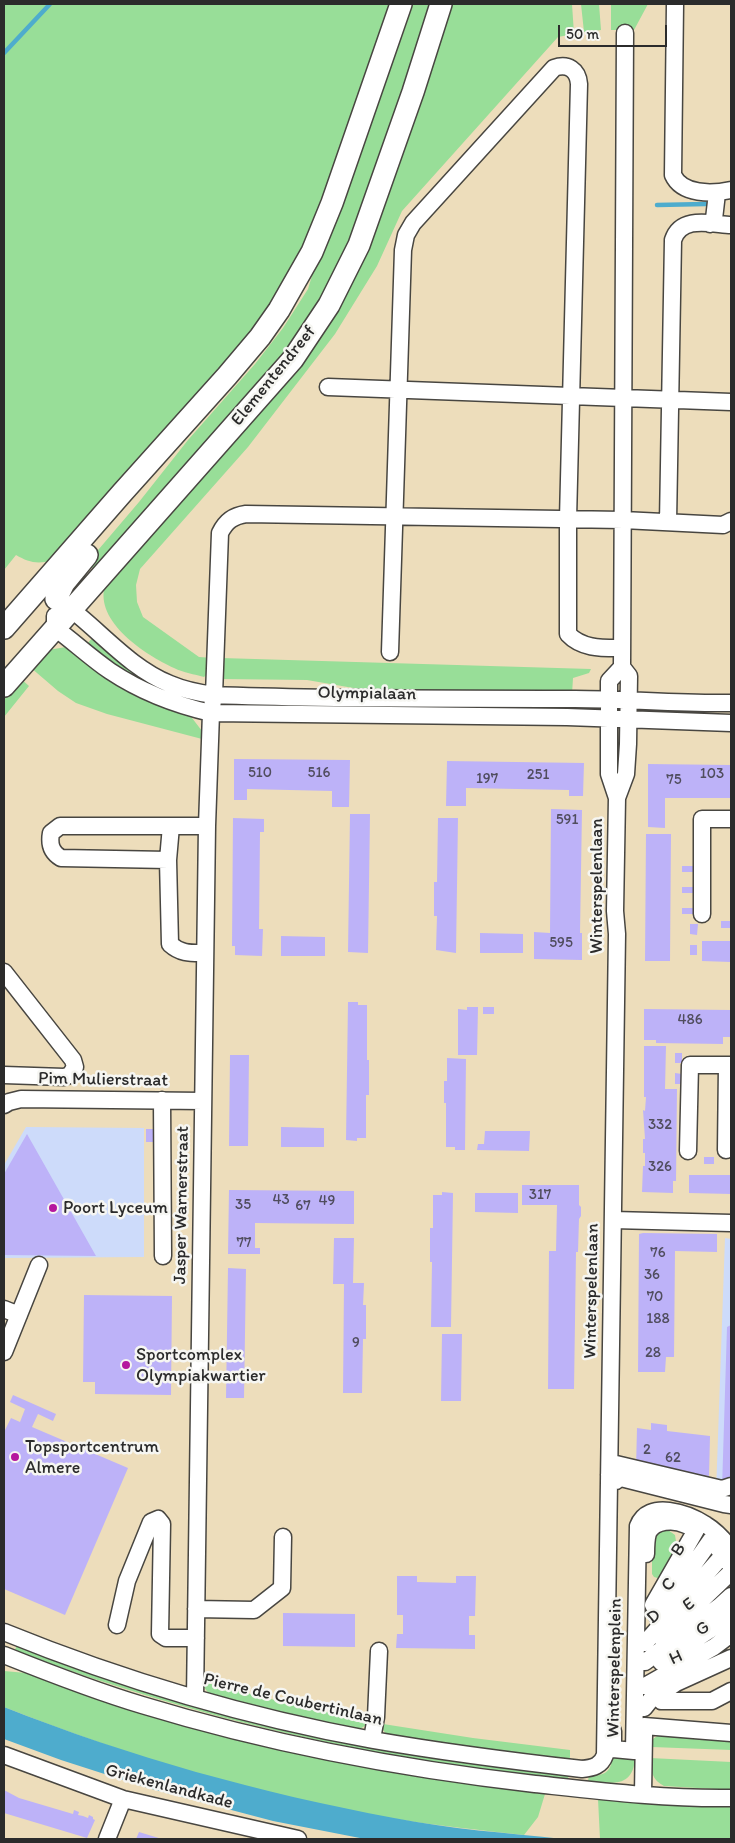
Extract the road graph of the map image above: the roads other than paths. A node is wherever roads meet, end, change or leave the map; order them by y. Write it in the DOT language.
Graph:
graph roads {
  1 [pos="401,4"];
  2 [pos="441,4"];
  3 [pos="675,4"];
  4 [pos="625,33"];
  5 [pos="724,192"];
  6 [pos="710,224"];
  7 [pos="731,225"];
  8 [pos="328,387"];
  9 [pos="399,390"];
  10 [pos="571,396"];
  11 [pos="623,398"];
  12 [pos="670,400"];
  13 [pos="731,402"];
  14 [pos="169,441"];
  15 [pos="395,517"];
  16 [pos="568,519"];
  17 [pos="622,520"];
  18 [pos="731,521"];
  19 [pos="668,522"];
  20 [pos="32,596"];
  21 [pos="64,604"];
  22 [pos="4,628"];
  23 [pos="56,628"];
  24 [pos="622,648"];
  25 [pos="390,652"];
  26 [pos="622,667"];
  27 [pos="7,683"];
  28 [pos="214,695"];
  29 [pos="608,699"];
  30 [pos="629,700"];
  31 [pos="731,703"];
  32 [pos="210,713"];
  33 [pos="608,719"];
  34 [pos="628,719"];
  35 [pos="731,723"];
  36 [pos="617,798"];
  37 [pos="731,820"];
  38 [pos="171,826"];
  39 [pos="207,826"];
  40 [pos="168,860"];
  41 [pos="702,914"];
  42 [pos="206,953"];
  43 [pos="5,976"];
  44 [pos="729,1066"];
  45 [pos="4,1075"];
  46 [pos="45,1076"];
  47 [pos="46,1099"];
  48 [pos="162,1100"];
  49 [pos="204,1101"];
  50 [pos="4,1105"];
  51 [pos="726,1150"];
  52 [pos="688,1152"];
  53 [pos="613,1220"];
  54 [pos="731,1223"];
  55 [pos="163,1256"];
  56 [pos="39,1265"];
  57 [pos="11,1312"];
  58 [pos="4,1352"];
  59 [pos="612,1476"];
  60 [pos="731,1486"];
  61 [pos="731,1505"];
  62 [pos="696,1530"];
  63 [pos="283,1537"];
  64 [pos="710,1540"];
  65 [pos="729,1556"];
  66 [pos="731,1572"];
  67 [pos="731,1596"];
  68 [pos="196,1609"];
  69 [pos="731,1616"];
  70 [pos="117,1625"];
  71 [pos="4,1632"];
  72 [pos="731,1634"];
  73 [pos="196,1638"];
  74 [pos="379,1651"];
  75 [pos="645,1652"];
  76 [pos="731,1652"];
  77 [pos="4,1655"];
  78 [pos="731,1658"];
  79 [pos="731,1691"];
  80 [pos="196,1698"];
  81 [pos="644,1708"];
  82 [pos="644,1726"];
  83 [pos="731,1733"];
  84 [pos="372,1739"];
  85 [pos="4,1756"];
  86 [pos="582,1769"];
  87 [pos="643,1794"];
  88 [pos="731,1798"];
  89 [pos="123,1799"];
  90 [pos="107,1839"];
  91 [pos="298,1839"];
  1 -- 14 [label="main road, Elementendreef"];
  2 -- 21 [label="main road, Elementendreef"];
  3 -- 5 [label="street"];
  4 -- 11 [label="street, Winterspelenlaan"];
  5 -- 6 [label="street"];
  6 -- 7 [label="street"];
  6 -- 12 [label="street"];
  8 -- 9 [label="street"];
  9 -- 10 [label="street"];
  9 -- 10 [label="street"];
  9 -- 15 [label="street"];
  10 -- 11 [label="street"];
  10 -- 16 [label="street"];
  11 -- 12 [label="street"];
  11 -- 17 [label="street, Winterspelenlaan"];
  12 -- 13 [label="street"];
  12 -- 19 [label="street"];
  14 -- 20 [label="main road, Elementendreef"];
  14 -- 21 [label="main road, Elementendreef"];
  15 -- 16 [label="street, Jasper Warnerstraat"];
  15 -- 25 [label="street"];
  15 -- 28 [label="street, Jasper Warnerstraat"];
  16 -- 17 [label="street, Jasper Warnerstraat"];
  16 -- 24 [label="street"];
  17 -- 19 [label="street, Jasper Warnerstraat"];
  17 -- 24 [label="street, Winterspelenlaan"];
  18 -- 19 [label="street, Jasper Warnerstraat"];
  20 -- 21 [label="street"];
  20 -- 22 [label="main road, Elementendreef"];
  21 -- 23 [label="main road, Elementendreef"];
  21 -- 28 [label="street, Olympialaan"];
  23 -- 27 [label="main road, Elementendreef"];
  23 -- 32 [label="street, Olympialaan"];
  24 -- 26 [label="street, Winterspelenlaan"];
  26 -- 29 [label="street, Winterspelenlaan"];
  26 -- 30 [label="street, Winterspelenlaan"];
  28 -- 29 [label="street, Olympialaan"];
  28 -- 32 [label="street, Jasper Warnerstraat"];
  29 -- 30 [label="street, Olympialaan"];
  29 -- 33 [label="street, Winterspelenlaan"];
  30 -- 31 [label="street, Olympialaan"];
  30 -- 34 [label="street, Winterspelenlaan"];
  32 -- 33 [label="street, Olympialaan"];
  32 -- 39 [label="street, Jasper Warnerstraat"];
  33 -- 34 [label="street, Olympialaan"];
  33 -- 36 [label="street, Winterspelenlaan"];
  34 -- 35 [label="street, Olympialaan"];
  34 -- 36 [label="street, Winterspelenlaan"];
  36 -- 53 [label="street, Winterspelenlaan"];
  37 -- 41 [label="street"];
  38 -- 39 [label="street"];
  38 -- 40 [label="street"];
  38 -- 40 [label="street"];
  39 -- 42 [label="street, Jasper Warnerstraat"];
  40 -- 42 [label="street"];
  42 -- 49 [label="street, Jasper Warnerstraat"];
  43 -- 46 [label="street"];
  44 -- 51 [label="street"];
  44 -- 52 [label="street"];
  45 -- 46 [label="street"];
  46 -- 47 [label="street"];
  47 -- 48 [label="street, Pim Mulierstraat"];
  47 -- 50 [label="street, Pim Mulierstraat"];
  48 -- 49 [label="street, Pim Mulierstraat"];
  48 -- 55 [label="street"];
  49 -- 68 [label="street, Jasper Warnerstraat"];
  53 -- 54 [label="street"];
  53 -- 59 [label="street, Winterspelenlaan"];
  56 -- 57 [label="street"];
  57 -- 58 [label="street"];
  59 -- 60 [label="street"];
  59 -- 61 [label="street"];
  59 -- 65 [label="street, Winterspelenplein"];
  59 -- 86 [label="street, Winterspelenlaan"];
  62 -- 64 [label="street, Winterspelenplein"];
  62 -- 75 [label="street"];
  62 -- 75 [label="street, Winterspelenplein"];
  63 -- 68 [label="street"];
  64 -- 65 [label="street, Winterspelenplein"];
  64 -- 75 [label="street, B"];
  65 -- 75 [label="street, C"];
  66 -- 75 [label="street, D"];
  67 -- 75 [label="street, E"];
  68 -- 73 [label="street, Jasper Warnerstraat"];
  69 -- 75 [label="street"];
  70 -- 73 [label="street"];
  71 -- 80 [label="street, Pierre de Coubertinlaan"];
  72 -- 75 [label="street, G"];
  73 -- 80 [label="street, Jasper Warnerstraat"];
  74 -- 84 [label="street"];
  75 -- 81 [label="street, Winterspelenplein"];
  76 -- 81 [label="street, H"];
  77 -- 87 [label="street"];
  78 -- 79 [label="street"];
  80 -- 84 [label="street, Pierre de Coubertinlaan"];
  81 -- 82 [label="street, Winterspelenplein"];
  82 -- 83 [label="street"];
  82 -- 87 [label="street, Winterspelenplein"];
  84 -- 86 [label="street, Pierre de Coubertinlaan"];
  85 -- 89 [label="street, Griekenlandkade"];
  87 -- 88 [label="street"];
  89 -- 90 [label="street"];
  89 -- 91 [label="street, Griekenlandkade"];
}
